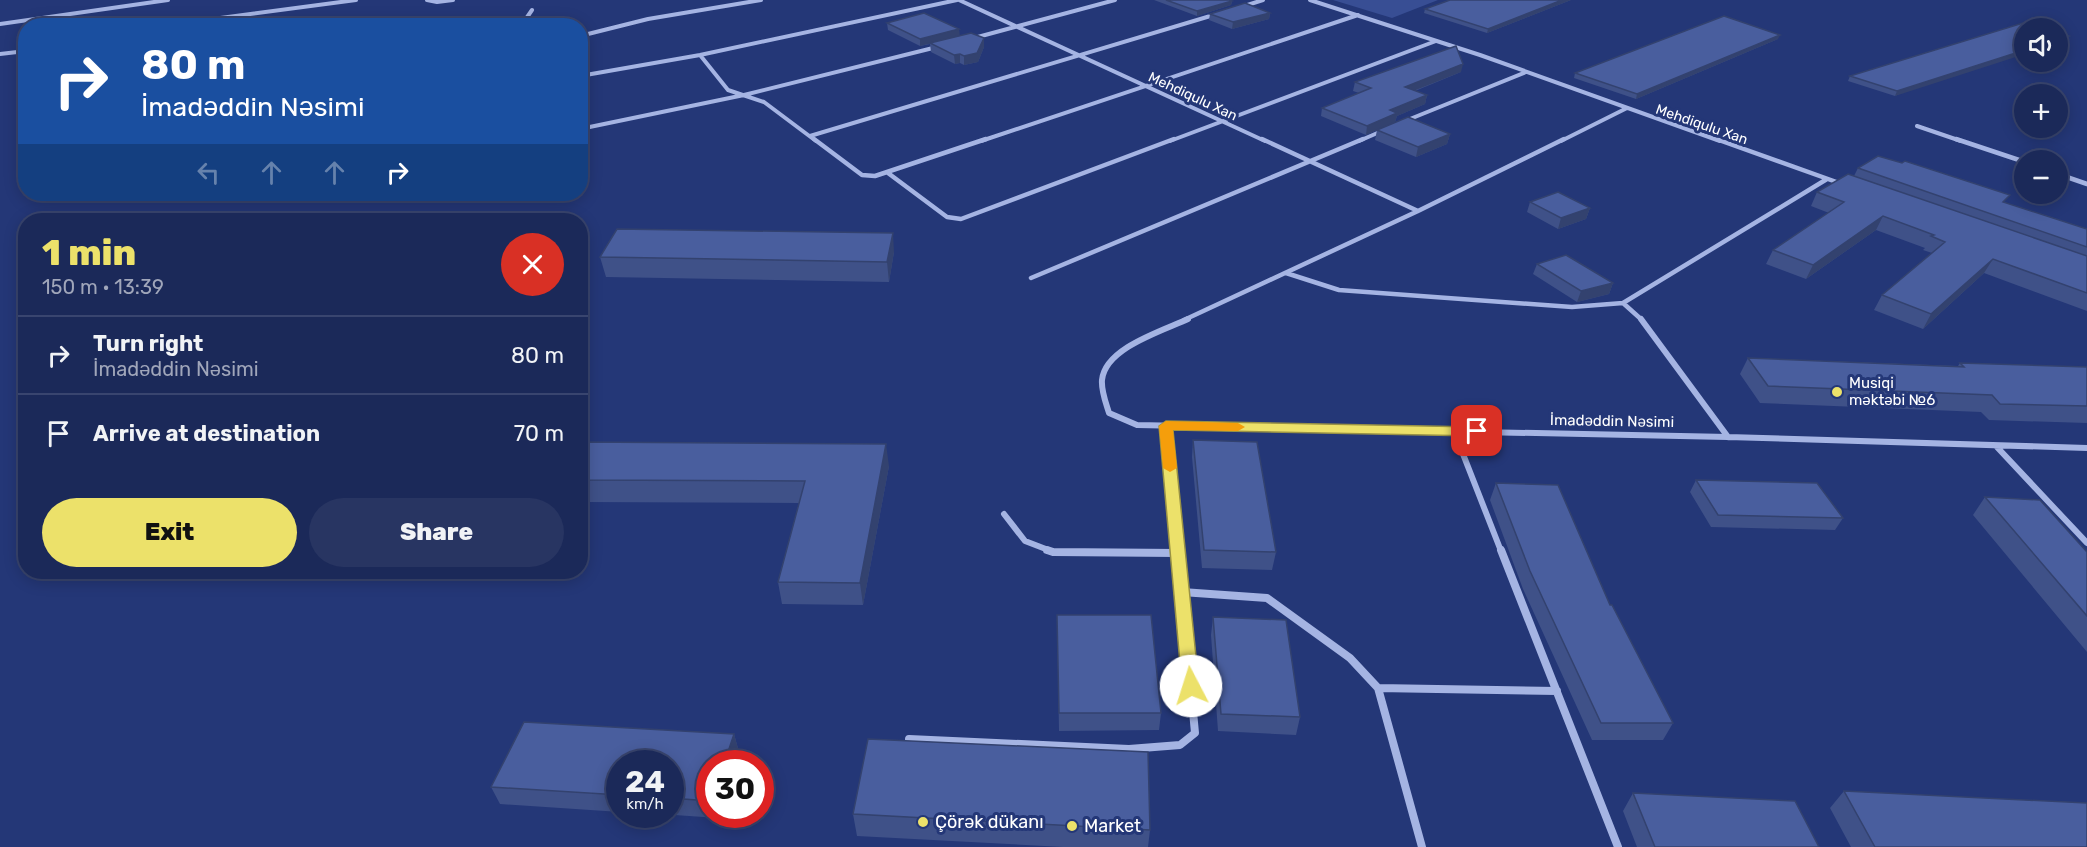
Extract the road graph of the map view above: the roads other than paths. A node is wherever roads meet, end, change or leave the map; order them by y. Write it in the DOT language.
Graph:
graph roads {
  1 [pos="168,0"];
  2 [pos="356,0"];
  3 [pos="427,0"];
  4 [pos="453,0"];
  5 [pos="762,0"];
  6 [pos="958,0"];
  7 [pos="1115,0"];
  8 [pos="1263,0"];
  9 [pos="1310,0"];
  10 [pos="532,10"];
  11 [pos="1231,10"];
  12 [pos="1220,13"];
  13 [pos="1358,15"];
  14 [pos="42,18"];
  15 [pos="220,18"];
  16 [pos="526,18"];
  17 [pos="18,21"];
  18 [pos="0,24"];
  19 [pos="1018,27"];
  20 [pos="588,34"];
  21 [pos="972,38"];
  22 [pos="1437,41"];
  23 [pos="938,47"];
  24 [pos="18,52"];
  25 [pos="0,54"];
  26 [pos="700,55"];
  27 [pos="1079,55"];
  28 [pos="1527,72"];
  29 [pos="588,75"];
  30 [pos="1147,87"];
  31 [pos="744,95"];
  32 [pos="1627,108"];
  33 [pos="1222,121"];
  34 [pos="1396,125"];
  35 [pos="1917,126"];
  36 [pos="588,127"];
  37 [pos="1385,129"];
  38 [pos="810,136"];
  39 [pos="2014,158"];
  40 [pos="1309,161"];
  41 [pos="888,173"];
  42 [pos="2068,177"];
  43 [pos="1827,179"];
  44 [pos="2087,184"];
  45 [pos="1851,188"];
  46 [pos="1418,211"];
  47 [pos="1286,273"];
  48 [pos="1031,278"];
  49 [pos="1623,303"];
  50 [pos="1166,426"];
  51 [pos="1454,431"];
  52 [pos="1728,437"];
  53 [pos="1996,446"];
  54 [pos="2087,448"];
  55 [pos="1004,514"];
  56 [pos="2087,543"];
  57 [pos="1178,553"];
  58 [pos="1182,592"];
  59 [pos="1378,688"];
  60 [pos="1557,691"];
  61 [pos="909,739"];
  62 [pos="1422,847"];
  63 [pos="1618,847"];
  1 -- 14 [label="street"];
  2 -- 15 [label="street"];
  3 -- 4 [label="street"];
  5 -- 20 [label="street"];
  6 -- 19 [label="street, Mehdiqulu Xan"];
  6 -- 26 [label="street"];
  7 -- 19 [label="street"];
  8 -- 11 [label="street"];
  9 -- 13 [label="street, Mehdiqulu Xan"];
  10 -- 16 [label="street"];
  12 -- 27 [label="street"];
  13 -- 22 [label="street, Mehdiqulu Xan"];
  13 -- 30 [label="street"];
  17 -- 18 [label="street"];
  19 -- 21 [label="street"];
  19 -- 27 [label="street, Mehdiqulu Xan"];
  22 -- 28 [label="street, Mehdiqulu Xan"];
  22 -- 33 [label="street"];
  23 -- 31 [label="street"];
  24 -- 25 [label="street"];
  26 -- 29 [label="street"];
  26 -- 31 [label="street"];
  27 -- 30 [label="street, Mehdiqulu Xan"];
  27 -- 38 [label="street"];
  28 -- 32 [label="street, Mehdiqulu Xan"];
  28 -- 34 [label="street"];
  30 -- 33 [label="street, Mehdiqulu Xan"];
  30 -- 41 [label="street"];
  31 -- 36 [label="street"];
  31 -- 38 [label="street"];
  32 -- 43 [label="street, Mehdiqulu Xan"];
  32 -- 46 [label="street"];
  33 -- 40 [label="street, Mehdiqulu Xan"];
  33 -- 41 [label="street"];
  35 -- 39 [label="street"];
  37 -- 40 [label="street"];
  38 -- 41 [label="street"];
  40 -- 46 [label="street, Mehdiqulu Xan"];
  40 -- 48 [label="street"];
  42 -- 44 [label="street"];
  43 -- 45 [label="street, Mehdiqulu Xan"];
  43 -- 49 [label="street"];
  46 -- 47 [label="street"];
  47 -- 49 [label="street"];
  47 -- 50 [label="street, İmadəddin Nəsimi"];
  49 -- 52 [label="street"];
  50 -- 51 [label="street, İmadəddin Nəsimi"];
  50 -- 57 [label="street"];
  51 -- 52 [label="street, İmadəddin Nəsimi"];
  51 -- 60 [label="street"];
  52 -- 53 [label="street, İmadəddin Nəsimi"];
  53 -- 54 [label="street, İmadəddin Nəsimi"];
  53 -- 56 [label="street"];
  55 -- 57 [label="street"];
  57 -- 58 [label="street"];
  58 -- 59 [label="street"];
  58 -- 61 [label="street"];
  59 -- 60 [label="street"];
  59 -- 62 [label="street"];
  60 -- 63 [label="street"];
}
